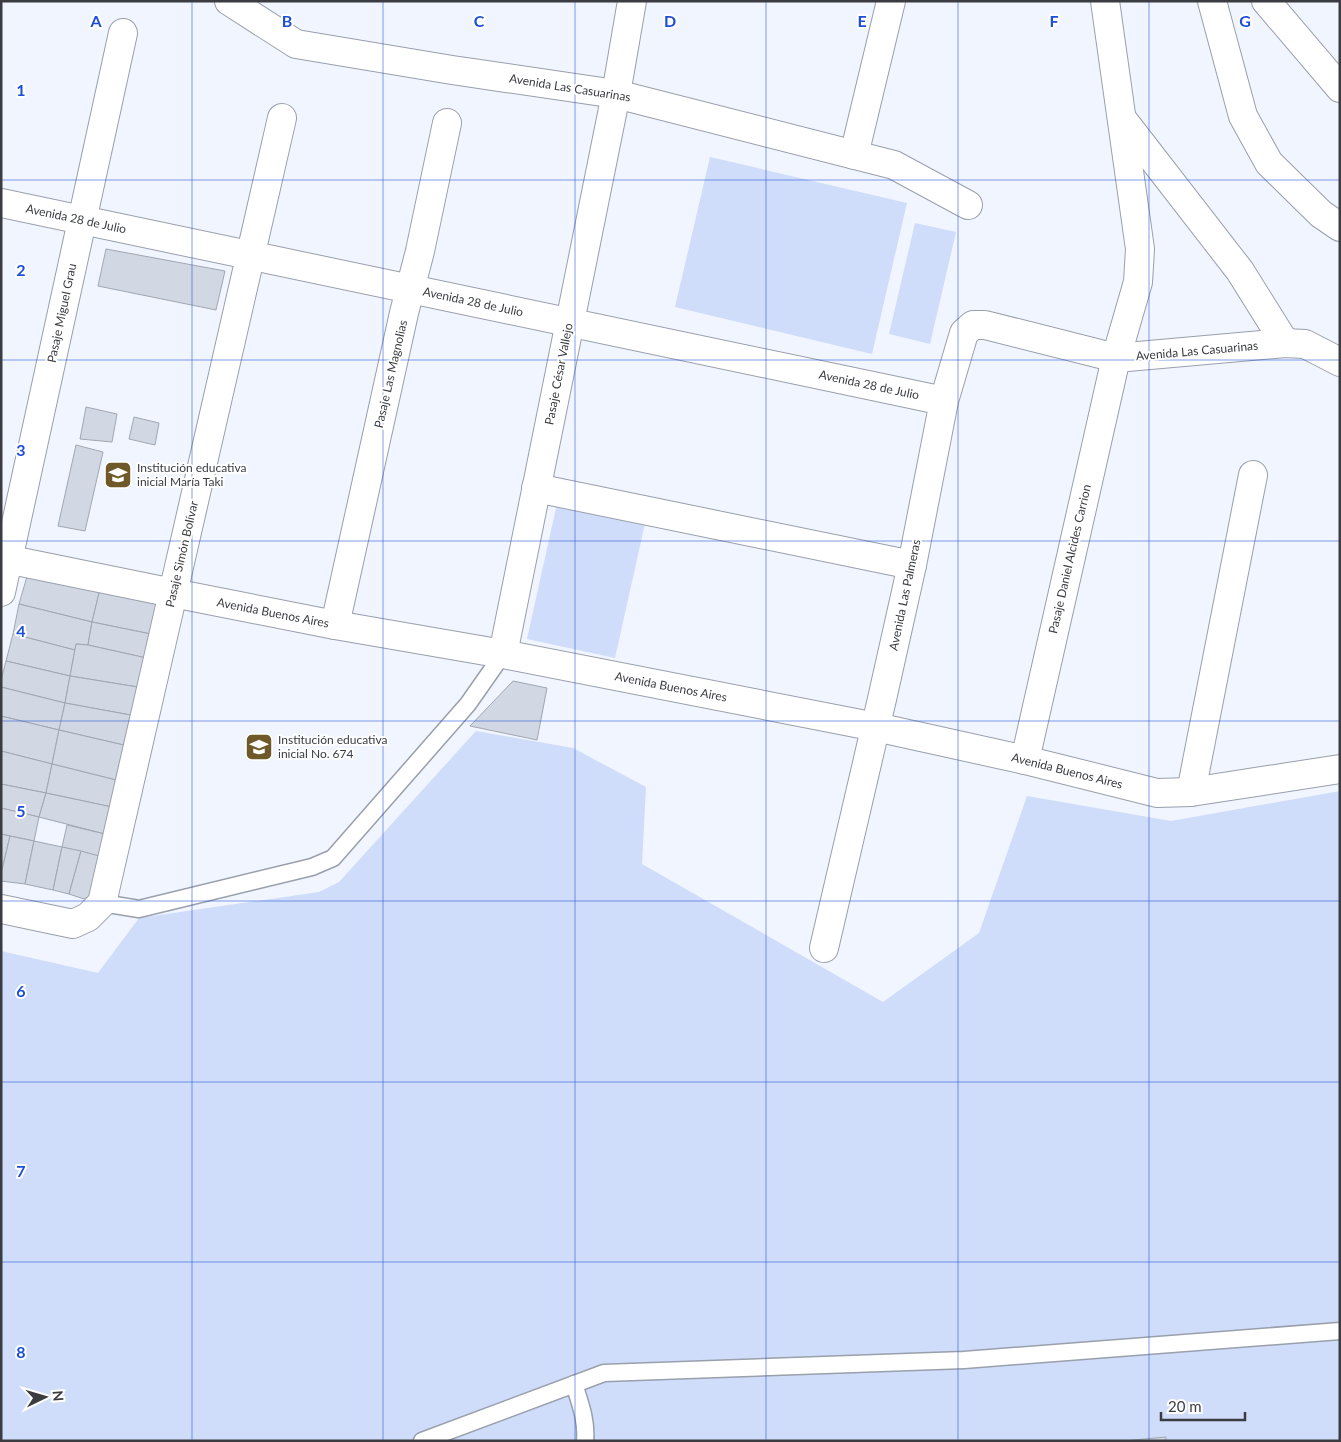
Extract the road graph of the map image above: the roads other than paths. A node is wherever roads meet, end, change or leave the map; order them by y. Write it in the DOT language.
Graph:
graph roads {
  1 [pos="229,1"];
  2 [pos="632,1"];
  3 [pos="890,1"];
  4 [pos="1105,1"];
  5 [pos="1212,1"];
  6 [pos="1266,1"];
  7 [pos="123,33"];
  8 [pos="1340,88"];
  9 [pos="616,94"];
  10 [pos="282,118"];
  11 [pos="1122,119"];
  12 [pos="447,123"];
  13 [pos="854,155"];
  14 [pos="1,203"];
  15 [pos="968,205"];
  16 [pos="82,220"];
  17 [pos="1340,227"];
  18 [pos="250,256"];
  19 [pos="410,289"];
  20 [pos="570,322"];
  21 [pos="1052,343"];
  22 [pos="1285,344"];
  23 [pos="1116,358"];
  24 [pos="1340,362"];
  25 [pos="944,401"];
  26 [pos="1253,475"];
  27 [pos="536,488"];
  28 [pos="5,558"];
  29 [pos="912,565"];
  30 [pos="1,592"];
  31 [pos="173,594"];
  32 [pos="335,625"];
  33 [pos="503,654"];
  34 [pos="876,727"];
  35 [pos="1025,760"];
  36 [pos="1340,769"];
  37 [pos="1191,792"];
  38 [pos="102,903"];
  39 [pos="1,909"];
  40 [pos="824,948"];
  41 [pos="1340,1331"];
  42 [pos="574,1384"];
  43 [pos="422,1441"];
  44 [pos="585,1441"];
  1 -- 9 [label="street, Avenida Las Casuarinas"];
  2 -- 9 [label="street, Pasaje César Vallejo"];
  3 -- 13 [label="street"];
  4 -- 11 [label="street, Pasaje Daniel Alcides Carrion"];
  5 -- 17 [label="street"];
  6 -- 8 [label="street"];
  7 -- 16 [label="street, Pasaje Miguel Grau"];
  9 -- 13 [label="street, Avenida Las Casuarinas"];
  9 -- 20 [label="street, Pasaje César Vallejo"];
  10 -- 18 [label="street, Pasaje Simón Bolívar"];
  11 -- 22 [label="street"];
  11 -- 23 [label="street, Pasaje Daniel Alcides Carrion"];
  12 -- 19 [label="street, Pasaje Las Magnolias"];
  13 -- 15 [label="street, Avenida Las Casuarinas"];
  14 -- 16 [label="street, Avenida 28 de Julio"];
  16 -- 18 [label="street, Avenida 28 de Julio"];
  16 -- 28 [label="street, Pasaje Miguel Grau"];
  18 -- 19 [label="street, Avenida 28 de Julio"];
  18 -- 31 [label="street, Pasaje Simón Bolívar"];
  19 -- 20 [label="street, Avenida 28 de Julio"];
  19 -- 32 [label="street, Pasaje Las Magnolias"];
  20 -- 25 [label="street, Avenida 28 de Julio"];
  20 -- 27 [label="street, Pasaje César Vallejo"];
  21 -- 23 [label="street, Avenida Las Casuarinas"];
  21 -- 25 [label="street, Avenida Las Palmeras"];
  22 -- 23 [label="street, Avenida Las Casuarinas"];
  22 -- 24 [label="street, Avenida Las Casuarinas"];
  23 -- 35 [label="street, Pasaje Daniel Alcides Carrion"];
  25 -- 29 [label="street, Avenida Las Palmeras"];
  26 -- 37 [label="street"];
  27 -- 29 [label="street"];
  27 -- 33 [label="street, Pasaje César Vallejo"];
  28 -- 30 [label="street, Pasaje Miguel Grau"];
  28 -- 31 [label="street, Avenida Buenos Aires"];
  29 -- 34 [label="street, Avenida Las Palmeras"];
  31 -- 32 [label="street, Avenida Buenos Aires"];
  31 -- 38 [label="street, Pasaje Simón Bolívar"];
  32 -- 33 [label="street, Avenida Buenos Aires"];
  33 -- 34 [label="street, Avenida Buenos Aires"];
  33 -- 38 [label="lane"];
  34 -- 35 [label="street, Avenida Buenos Aires"];
  34 -- 40 [label="street, Avenida Las Palmeras"];
  35 -- 37 [label="street, Avenida Buenos Aires"];
  36 -- 37 [label="street, Avenida Buenos Aires"];
  38 -- 39 [label="street"];
  41 -- 42 [label="lane"];
  42 -- 43 [label="lane"];
  42 -- 44 [label="lane"];
}
